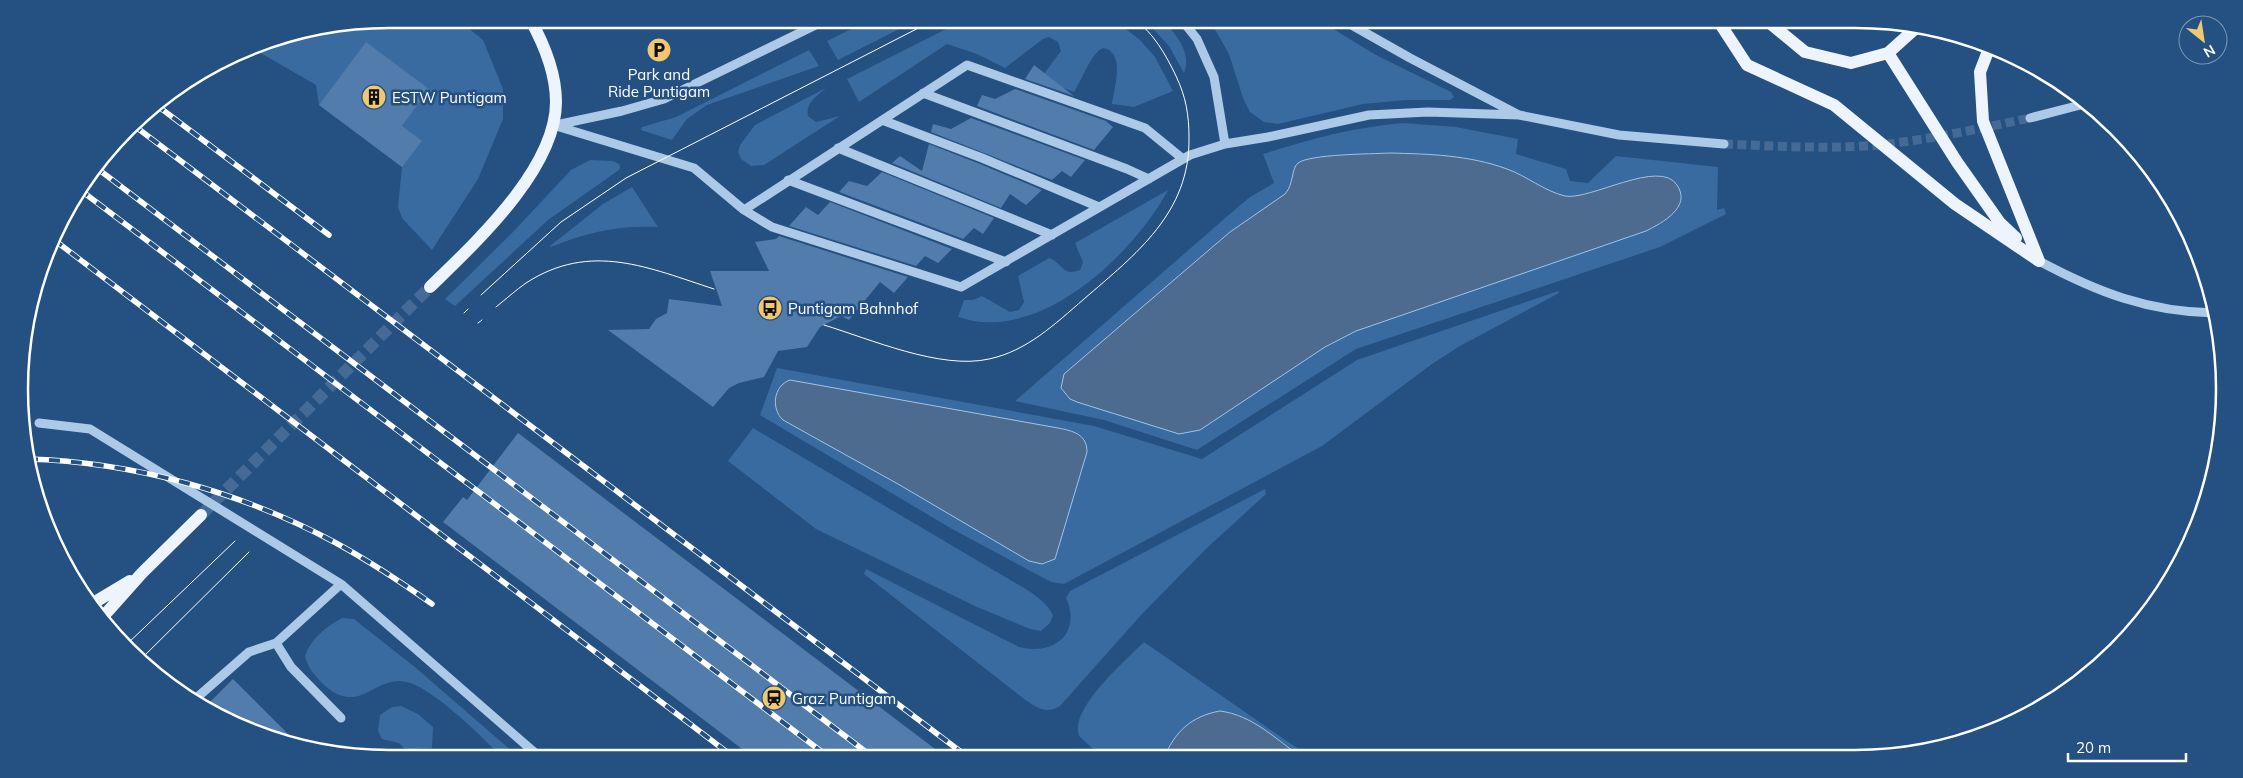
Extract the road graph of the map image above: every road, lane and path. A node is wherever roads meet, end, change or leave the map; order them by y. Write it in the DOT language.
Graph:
graph roads {
  1 [pos="534,28"];
  2 [pos="810,28"];
  3 [pos="1188,28"];
  4 [pos="1357,28"];
  5 [pos="1722,28"];
  6 [pos="1776,28"];
  7 [pos="1911,32"];
  8 [pos="1888,53"];
  9 [pos="1987,53"];
  10 [pos="924,93"];
  11 [pos="2078,106"];
  12 [pos="1520,115"];
  13 [pos="2030,118"];
  14 [pos="882,120"];
  15 [pos="553,125"];
  16 [pos="1225,144"];
  17 [pos="1724,144"];
  18 [pos="838,148"];
  19 [pos="1183,158"];
  20 [pos="1149,179"];
  21 [pos="788,180"];
  22 [pos="1099,207"];
  23 [pos="744,210"];
  24 [pos="1052,235"];
  25 [pos="2039,261"];
  26 [pos="1006,262"];
  27 [pos="430,288"];
  28 [pos="2208,313"];
  29 [pos="39,423"];
  30 [pos="201,515"];
  31 [pos="142,573"];
  32 [pos="341,584"];
  33 [pos="96,601"];
  34 [pos="106,614"];
  35 [pos="276,643"];
  36 [pos="198,696"];
  37 [pos="341,718"];
  38 [pos="532,750"];
  1 -- 15 [label="main road"];
  2 -- 15 [label="street"];
  3 -- 16 [label="street"];
  4 -- 12 [label="street"];
  5 -- 25 [label="main road"];
  6 -- 8 [label="main road"];
  7 -- 8 [label="main road"];
  8 -- 25 [label="main road"];
  9 -- 25 [label="main road"];
  10 -- 14 [label="street"];
  10 -- 19 [label="street"];
  10 -- 20 [label="street"];
  11 -- 13 [label="street"];
  12 -- 16 [label="street"];
  12 -- 17 [label="street"];
  14 -- 18 [label="street"];
  14 -- 22 [label="street"];
  15 -- 23 [label="street"];
  15 -- 27 [label="main road"];
  16 -- 19 [label="street"];
  18 -- 21 [label="street"];
  18 -- 24 [label="street"];
  19 -- 20 [label="street"];
  20 -- 22 [label="street"];
  21 -- 23 [label="street"];
  21 -- 26 [label="street"];
  22 -- 24 [label="street"];
  23 -- 26 [label="street"];
  24 -- 26 [label="street"];
  25 -- 28 [label="street"];
  29 -- 32 [label="street"];
  30 -- 31 [label="main road"];
  31 -- 33 [label="main road"];
  31 -- 34 [label="main road"];
  32 -- 35 [label="street"];
  32 -- 38 [label="street"];
  35 -- 36 [label="street"];
  35 -- 37 [label="street"];
}
